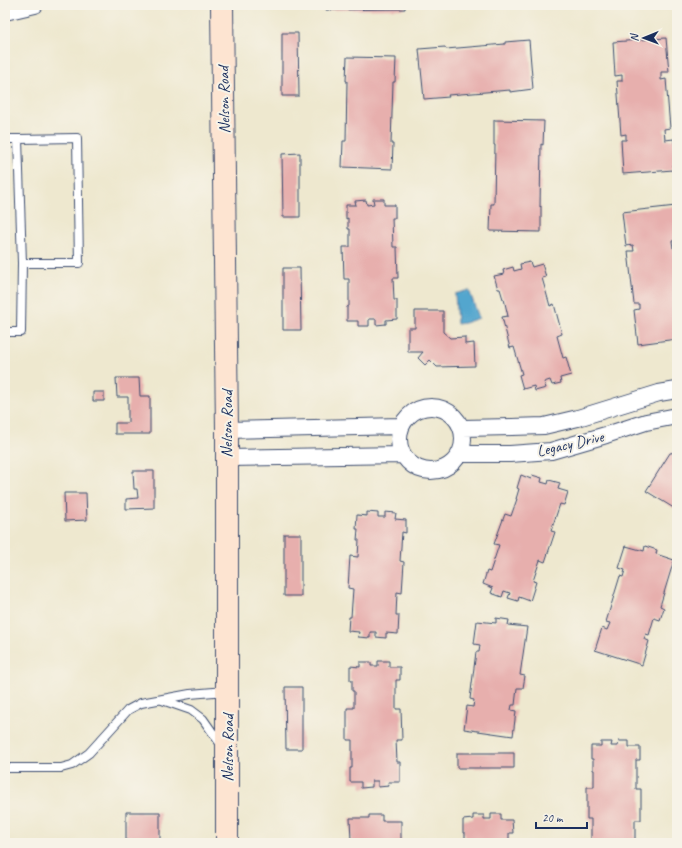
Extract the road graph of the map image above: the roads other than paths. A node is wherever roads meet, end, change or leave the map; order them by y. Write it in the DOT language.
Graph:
graph roads {
  1 [pos="35,5"];
  2 [pos="222,5"];
  3 [pos="5,12"];
  4 [pos="5,139"];
  5 [pos="18,139"];
  6 [pos="22,263"];
  7 [pos="5,332"];
  8 [pos="677,390"];
  9 [pos="677,416"];
  10 [pos="401,426"];
  11 [pos="462,428"];
  12 [pos="227,430"];
  13 [pos="460,454"];
  14 [pos="403,455"];
  15 [pos="226,458"];
  16 [pos="227,691"];
  17 [pos="161,700"];
  18 [pos="227,752"];
  19 [pos="5,768"];
  20 [pos="227,843"];
  1 -- 3 [label="street"];
  2 -- 12 [label="main road, Nelson Road"];
  4 -- 5 [label="lane"];
  5 -- 6 [label="lane"];
  5 -- 6 [label="lane"];
  6 -- 7 [label="lane"];
  8 -- 11 [label="street, Legacy Drive"];
  9 -- 13 [label="street, Legacy Drive"];
  10 -- 11 [label="street"];
  10 -- 12 [label="street"];
  10 -- 14 [label="street"];
  11 -- 13 [label="street"];
  12 -- 15 [label="main road, Nelson Road"];
  13 -- 14 [label="street"];
  14 -- 15 [label="street"];
  15 -- 16 [label="main road, Nelson Road"];
  16 -- 17 [label="lane"];
  16 -- 18 [label="main road, Nelson Road"];
  17 -- 18 [label="lane"];
  17 -- 19 [label="lane"];
  18 -- 20 [label="main road, Nelson Road"];
}
